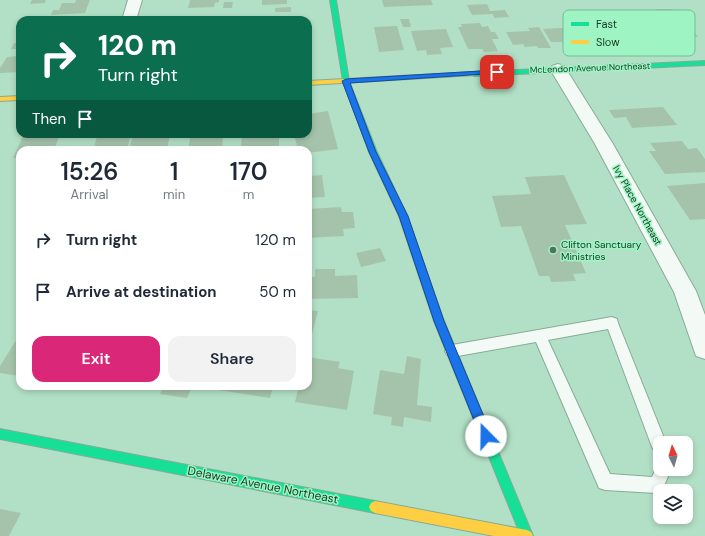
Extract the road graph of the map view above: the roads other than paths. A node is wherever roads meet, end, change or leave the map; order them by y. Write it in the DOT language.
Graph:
graph roads {
  1 [pos="136,0"];
  2 [pos="333,0"];
  3 [pos="130,16"];
  4 [pos="705,63"];
  5 [pos="558,68"];
  6 [pos="346,81"];
  7 [pos="312,83"];
  8 [pos="16,98"];
  9 [pos="0,99"];
  10 [pos="540,336"];
  11 [pos="705,348"];
  12 [pos="452,351"];
  13 [pos="0,434"];
  14 [pos="656,436"];
  15 [pos="660,476"];
  16 [pos="527,536"];
  1 -- 3 [label="street"];
  2 -- 6 [label="street"];
  4 -- 5 [label="street, McLendon Avenue Northeast"];
  5 -- 6 [label="street, McLendon Avenue Northeast"];
  5 -- 11 [label="street, Ivy Place Northeast"];
  6 -- 7 [label="street, McLendon Avenue Northeast"];
  6 -- 12 [label="street"];
  8 -- 9 [label="street"];
  10 -- 12 [label="lane"];
  10 -- 14 [label="lane"];
  10 -- 15 [label="lane"];
  12 -- 16 [label="street"];
  13 -- 16 [label="street, Delaware Avenue Northeast"];
}
